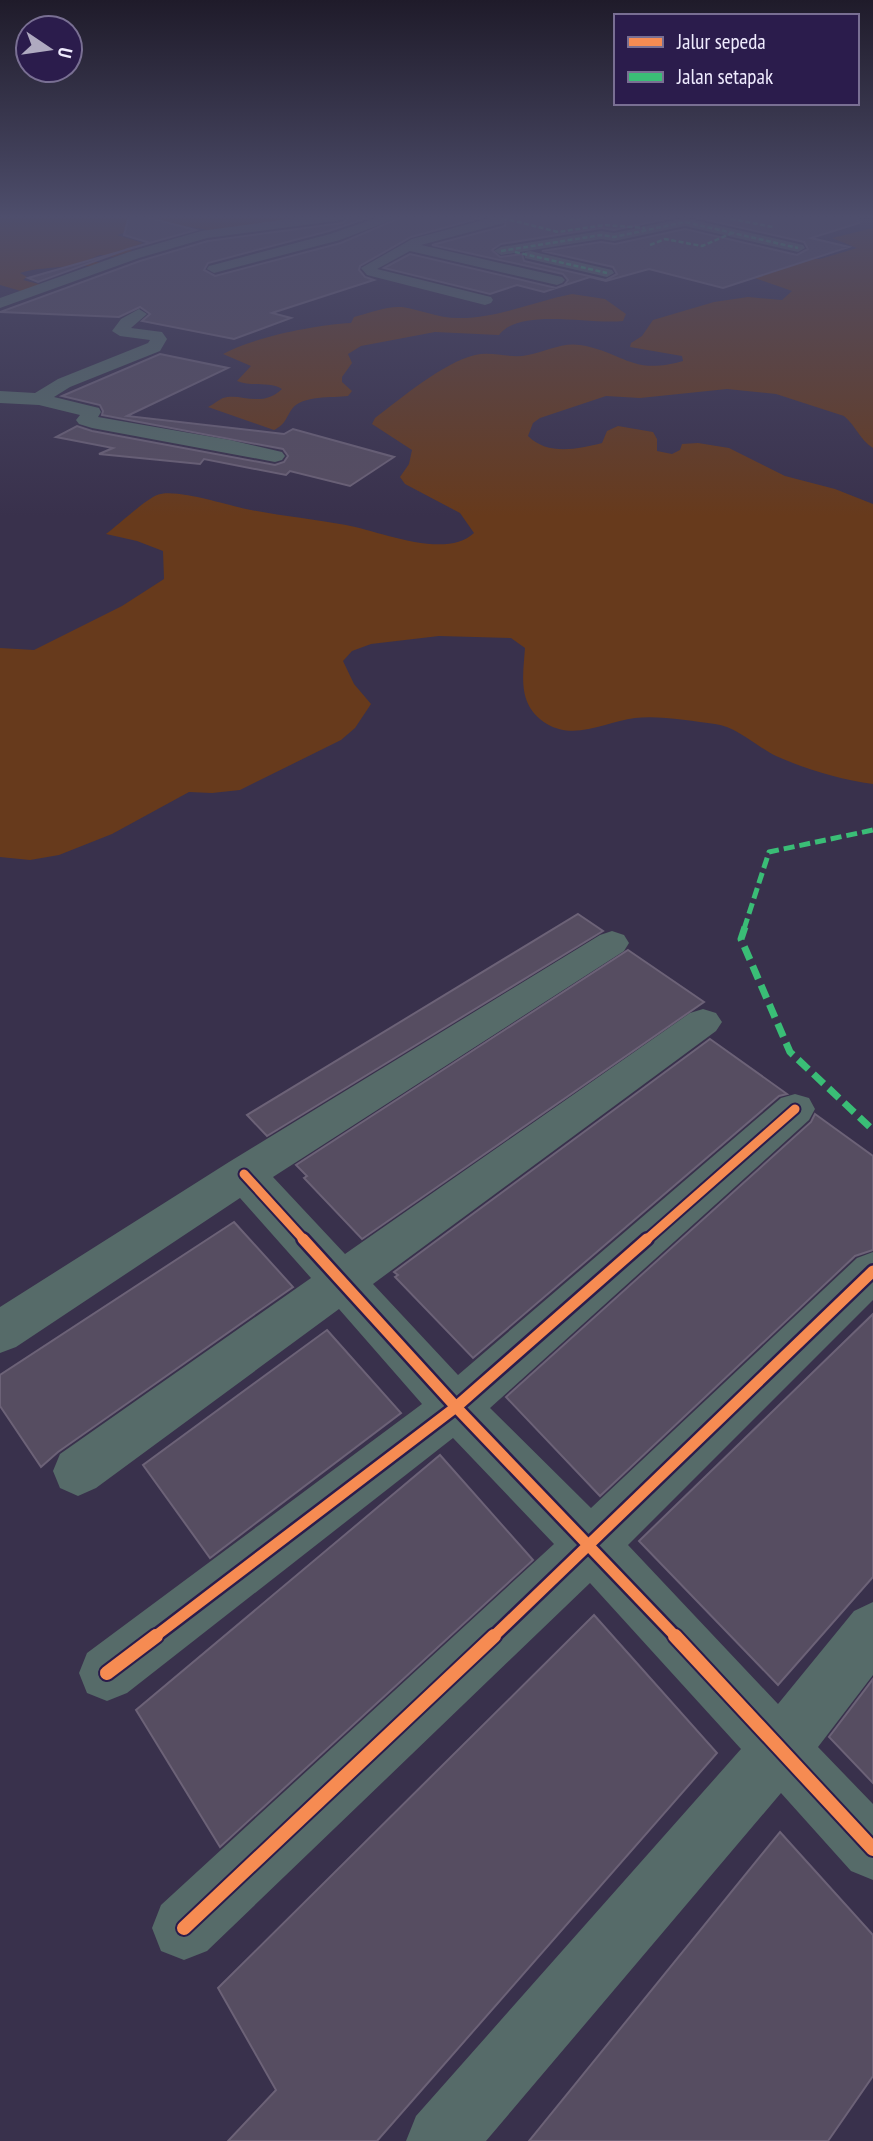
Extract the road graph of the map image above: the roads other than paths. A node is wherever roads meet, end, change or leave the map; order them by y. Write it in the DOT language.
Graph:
graph roads {
  1 [pos="136,316"];
  2 [pos="0,397"];
  3 [pos="45,400"];
  4 [pos="9,415"];
  5 [pos="275,456"];
  6 [pos="612,943"];
  7 [pos="703,1022"];
  8 [pos="795,1110"];
  9 [pos="244,1174"];
  10 [pos="873,1271"];
  11 [pos="341,1280"];
  12 [pos="0,1332"];
  13 [pos="456,1407"];
  14 [pos="78,1471"];
  15 [pos="591,1545"];
  16 [pos="873,1630"];
  17 [pos="107,1673"];
  18 [pos="779,1750"];
  19 [pos="873,1849"];
  20 [pos="184,1928"];
  21 [pos="441,2141"];
  1 -- 3 [label="street"];
  2 -- 3 [label="street"];
  3 -- 4 [label="street"];
  3 -- 5 [label="street"];
  6 -- 9 [label="street"];
  7 -- 11 [label="street"];
  8 -- 13 [label="street"];
  9 -- 11 [label="street"];
  9 -- 12 [label="street"];
  10 -- 15 [label="street"];
  11 -- 13 [label="street"];
  11 -- 14 [label="street"];
  13 -- 15 [label="street"];
  13 -- 17 [label="street"];
  15 -- 18 [label="street"];
  15 -- 20 [label="street"];
  16 -- 18 [label="street"];
  18 -- 19 [label="street"];
  18 -- 21 [label="street"];
}
